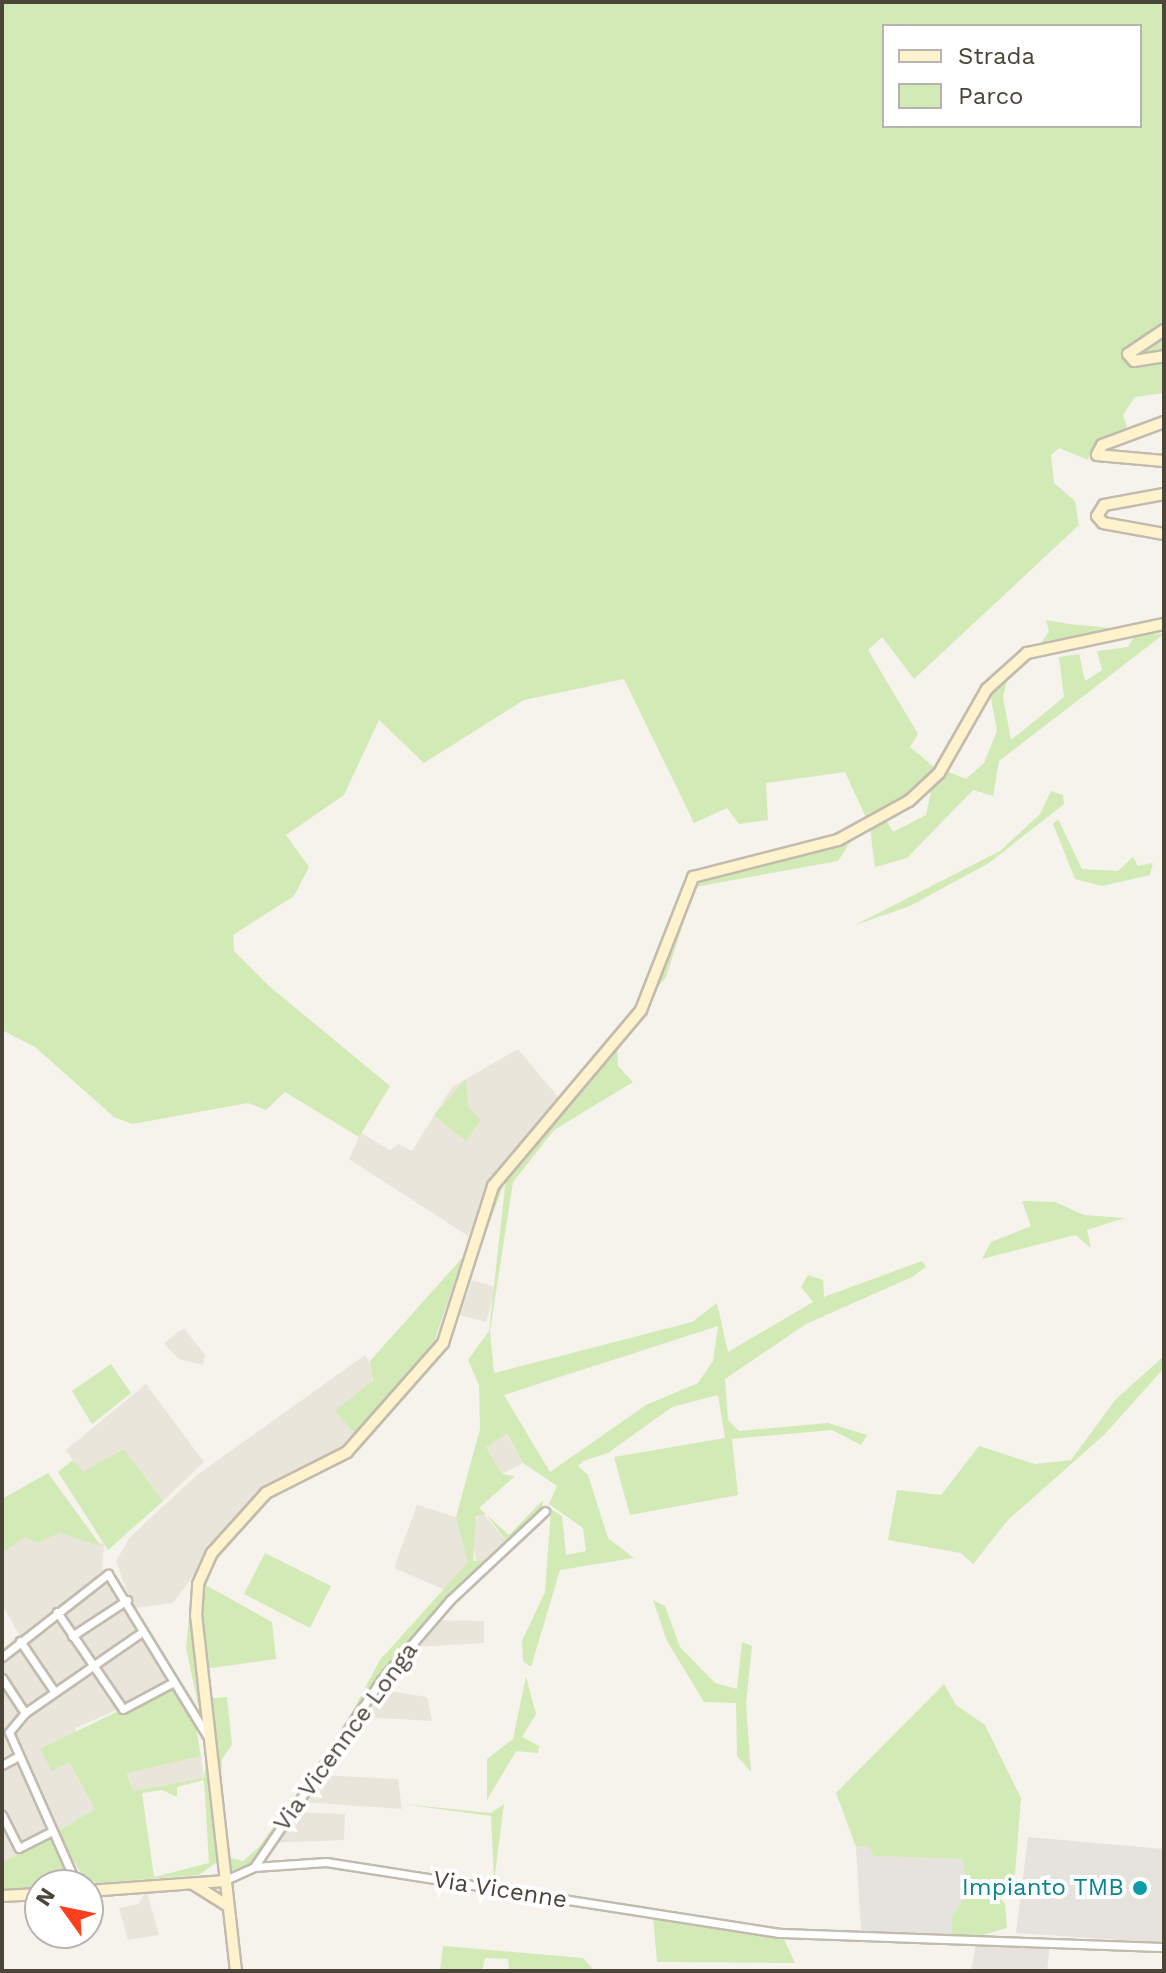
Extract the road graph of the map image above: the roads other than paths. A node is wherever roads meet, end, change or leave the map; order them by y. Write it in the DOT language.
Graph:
graph roads {
  1 [pos="1164,330"];
  2 [pos="1164,356"];
  3 [pos="1164,422"];
  4 [pos="1164,461"];
  5 [pos="1164,494"];
  6 [pos="1164,534"];
  7 [pos="1164,624"];
  8 [pos="545,1511"];
  9 [pos="127,1600"];
  10 [pos="57,1612"];
  11 [pos="139,1634"];
  12 [pos="72,1636"];
  13 [pos="20,1641"];
  14 [pos="2,1657"];
  15 [pos="93,1665"];
  16 [pos="2,1678"];
  17 [pos="170,1684"];
  18 [pos="54,1691"];
  19 [pos="25,1713"];
  20 [pos="210,1741"];
  21 [pos="15,1758"];
  22 [pos="2,1765"];
  23 [pos="2,1815"];
  24 [pos="51,1832"];
  25 [pos="220,1858"];
  26 [pos="254,1867"];
  27 [pos="69,1869"];
  28 [pos="223,1881"];
  29 [pos="209,1883"];
  30 [pos="104,1890"];
  31 [pos="24,1895"];
  32 [pos="2,1896"];
  33 [pos="227,1906"];
  34 [pos="1164,1947"];
  35 [pos="236,1971"];
  1 -- 2 [label="main road"];
  3 -- 4 [label="main road"];
  5 -- 6 [label="main road"];
  7 -- 20 [label="main road"];
  8 -- 26 [label="street, Via Vicennce Longa"];
  9 -- 10 [label="street"];
  9 -- 11 [label="street"];
  9 -- 12 [label="street"];
  10 -- 12 [label="street"];
  10 -- 13 [label="street"];
  11 -- 15 [label="street"];
  11 -- 17 [label="street"];
  12 -- 15 [label="street"];
  13 -- 14 [label="street"];
  13 -- 18 [label="street"];
  15 -- 17 [label="street"];
  15 -- 18 [label="street"];
  16 -- 19 [label="street"];
  17 -- 20 [label="street"];
  18 -- 19 [label="street"];
  19 -- 21 [label="street"];
  20 -- 25 [label="main road"];
  21 -- 22 [label="street"];
  21 -- 24 [label="street"];
  23 -- 24 [label="street"];
  24 -- 27 [label="street"];
  25 -- 28 [label="main road"];
  25 -- 29 [label="main road"];
  26 -- 28 [label="street, Via Vicenne"];
  26 -- 34 [label="street, Via Vicenne"];
  28 -- 29 [label="main road"];
  28 -- 33 [label="main road"];
  29 -- 30 [label="main road"];
  29 -- 33 [label="main road"];
  31 -- 32 [label="main road"];
  33 -- 35 [label="main road"];
}
